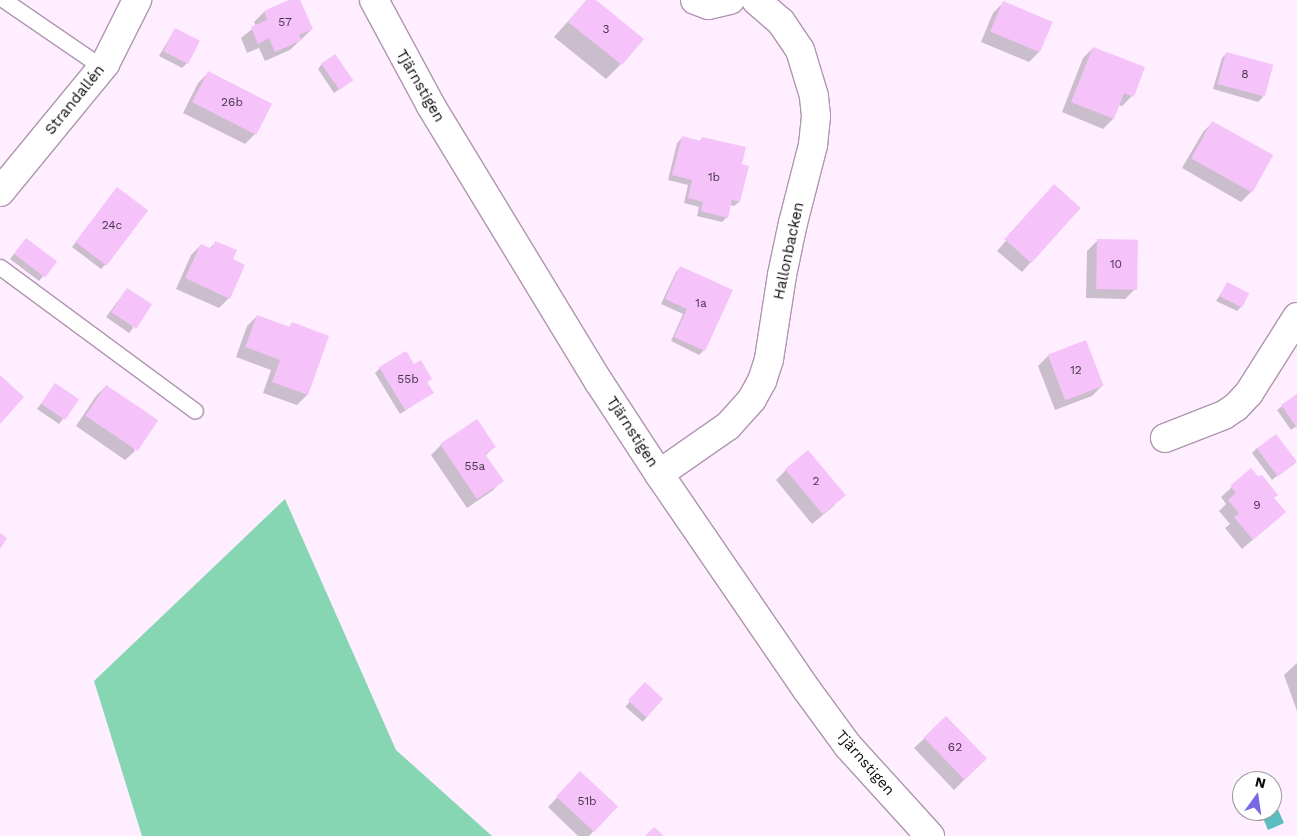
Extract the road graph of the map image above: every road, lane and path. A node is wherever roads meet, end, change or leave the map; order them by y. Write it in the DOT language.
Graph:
graph roads {
  1 [pos="4,0"];
  2 [pos="137,0"];
  3 [pos="374,0"];
  4 [pos="695,0"];
  5 [pos="730,0"];
  6 [pos="756,0"];
  7 [pos="102,68"];
  8 [pos="0,192"];
  9 [pos="0,267"];
  10 [pos="1297,317"];
  11 [pos="195,411"];
  12 [pos="1165,438"];
  13 [pos="659,474"];
  14 [pos="930,836"];
  1 -- 7 [label="lane"];
  2 -- 7 [label="street, Strandallén"];
  3 -- 13 [label="street, Tjärnstigen"];
  4 -- 5 [label="street"];
  6 -- 13 [label="street, Hallonbacken"];
  7 -- 8 [label="street, Strandallén"];
  9 -- 11 [label="lane"];
  10 -- 12 [label="street"];
  13 -- 14 [label="street, Tjärnstigen"];
}
